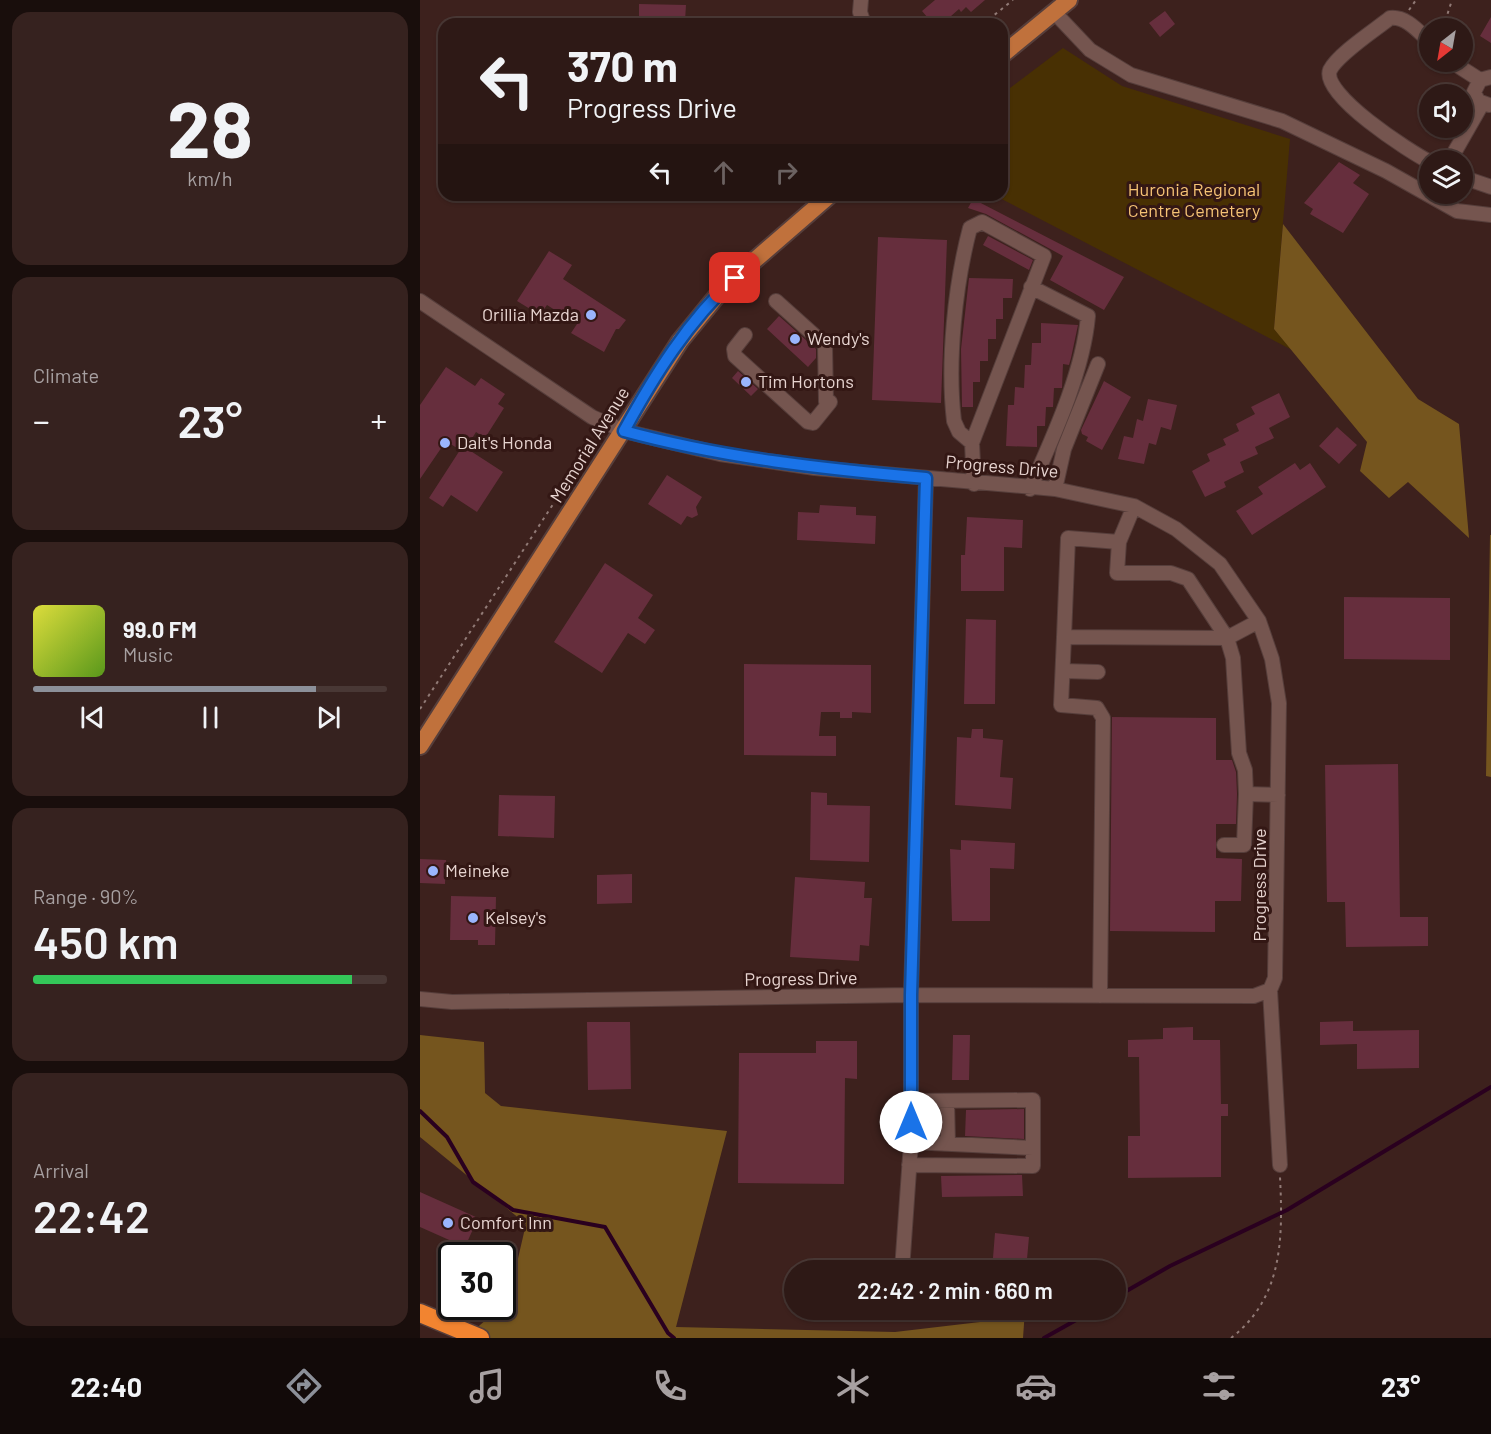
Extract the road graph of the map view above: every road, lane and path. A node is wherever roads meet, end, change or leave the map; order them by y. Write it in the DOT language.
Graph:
graph roads {
  1 [pos="861,0"];
  2 [pos="1013,0"];
  3 [pos="1069,0"];
  4 [pos="1452,0"];
  5 [pos="1054,12"];
  6 [pos="862,18"];
  7 [pos="990,18"];
  8 [pos="1446,18"];
  9 [pos="1419,32"];
  10 [pos="1008,50"];
  11 [pos="1471,72"];
  12 [pos="1485,79"];
  13 [pos="1486,104"];
  14 [pos="1456,150"];
  15 [pos="1419,155"];
  16 [pos="1473,181"];
  17 [pos="1491,188"];
  18 [pos="1419,189"];
  19 [pos="823,201"];
  20 [pos="1447,204"];
  21 [pos="1491,215"];
  22 [pos="1031,287"];
  23 [pos="420,302"];
  24 [pos="776,302"];
  25 [pos="745,336"];
  26 [pos="1098,364"];
  27 [pos="602,429"];
  28 [pos="624,431"];
  29 [pos="972,443"];
  30 [pos="926,478"];
  31 [pos="974,484"];
  32 [pos="1030,489"];
  33 [pos="1055,489"];
  34 [pos="1134,506"];
  35 [pos="1119,542"];
  36 [pos="1259,621"];
  37 [pos="1064,637"];
  38 [pos="1227,638"];
  39 [pos="1063,671"];
  40 [pos="1098,672"];
  41 [pos="420,709"];
  42 [pos="420,746"];
  43 [pos="1246,794"];
  44 [pos="1278,795"];
  45 [pos="1224,845"];
  46 [pos="1270,990"];
  47 [pos="911,995"];
  48 [pos="1100,996"];
  49 [pos="420,999"];
  50 [pos="911,1101"];
  51 [pos="947,1101"];
  52 [pos="911,1143"];
  53 [pos="948,1144"];
  54 [pos="1033,1148"];
  55 [pos="909,1165"];
  56 [pos="1280,1166"];
  57 [pos="1281,1191"];
  58 [pos="903,1260"];
  59 [pos="420,1315"];
  60 [pos="480,1338"];
  61 [pos="1231,1338"];
  1 -- 6 [label="street"];
  2 -- 7 [label="path"];
  3 -- 5 [label="main road"];
  4 -- 8 [label="path"];
  5 -- 10 [label="main road"];
  5 -- 18 [label="street"];
  9 -- 15 [label="street"];
  11 -- 12 [label="street"];
  12 -- 13 [label="street"];
  13 -- 14 [label="street"];
  16 -- 17 [label="street"];
  19 -- 28 [label="main road, Memorial Avenue"];
  20 -- 21 [label="street"];
  22 -- 29 [label="street"];
  22 -- 29 [label="street"];
  22 -- 32 [label="street"];
  23 -- 28 [label="street, Progress Drive"];
  24 -- 25 [label="street"];
  26 -- 33 [label="street"];
  27 -- 41 [label="path"];
  28 -- 30 [label="street, Progress Drive"];
  28 -- 42 [label="main road, Memorial Avenue"];
  29 -- 31 [label="street"];
  30 -- 31 [label="street, Progress Drive"];
  30 -- 47 [label="street"];
  31 -- 32 [label="street, Progress Drive"];
  32 -- 33 [label="street, Progress Drive"];
  33 -- 34 [label="street, Progress Drive"];
  34 -- 35 [label="street"];
  34 -- 36 [label="street, Progress Drive"];
  35 -- 37 [label="street"];
  35 -- 38 [label="street"];
  36 -- 38 [label="street"];
  36 -- 44 [label="street, Progress Drive"];
  37 -- 38 [label="street"];
  37 -- 39 [label="street"];
  38 -- 43 [label="street"];
  39 -- 40 [label="street"];
  39 -- 48 [label="street"];
  43 -- 44 [label="street"];
  43 -- 45 [label="street"];
  44 -- 46 [label="street, Progress Drive"];
  46 -- 48 [label="street, Progress Drive"];
  46 -- 56 [label="street"];
  47 -- 48 [label="street, Progress Drive"];
  47 -- 49 [label="street, Progress Drive"];
  47 -- 50 [label="street"];
  50 -- 51 [label="street"];
  50 -- 52 [label="street"];
  51 -- 53 [label="street"];
  51 -- 54 [label="street"];
  52 -- 53 [label="street"];
  52 -- 55 [label="street"];
  53 -- 54 [label="street"];
  54 -- 55 [label="street"];
  55 -- 58 [label="street"];
  57 -- 61 [label="path"];
  59 -- 60 [label="highway"];
}
